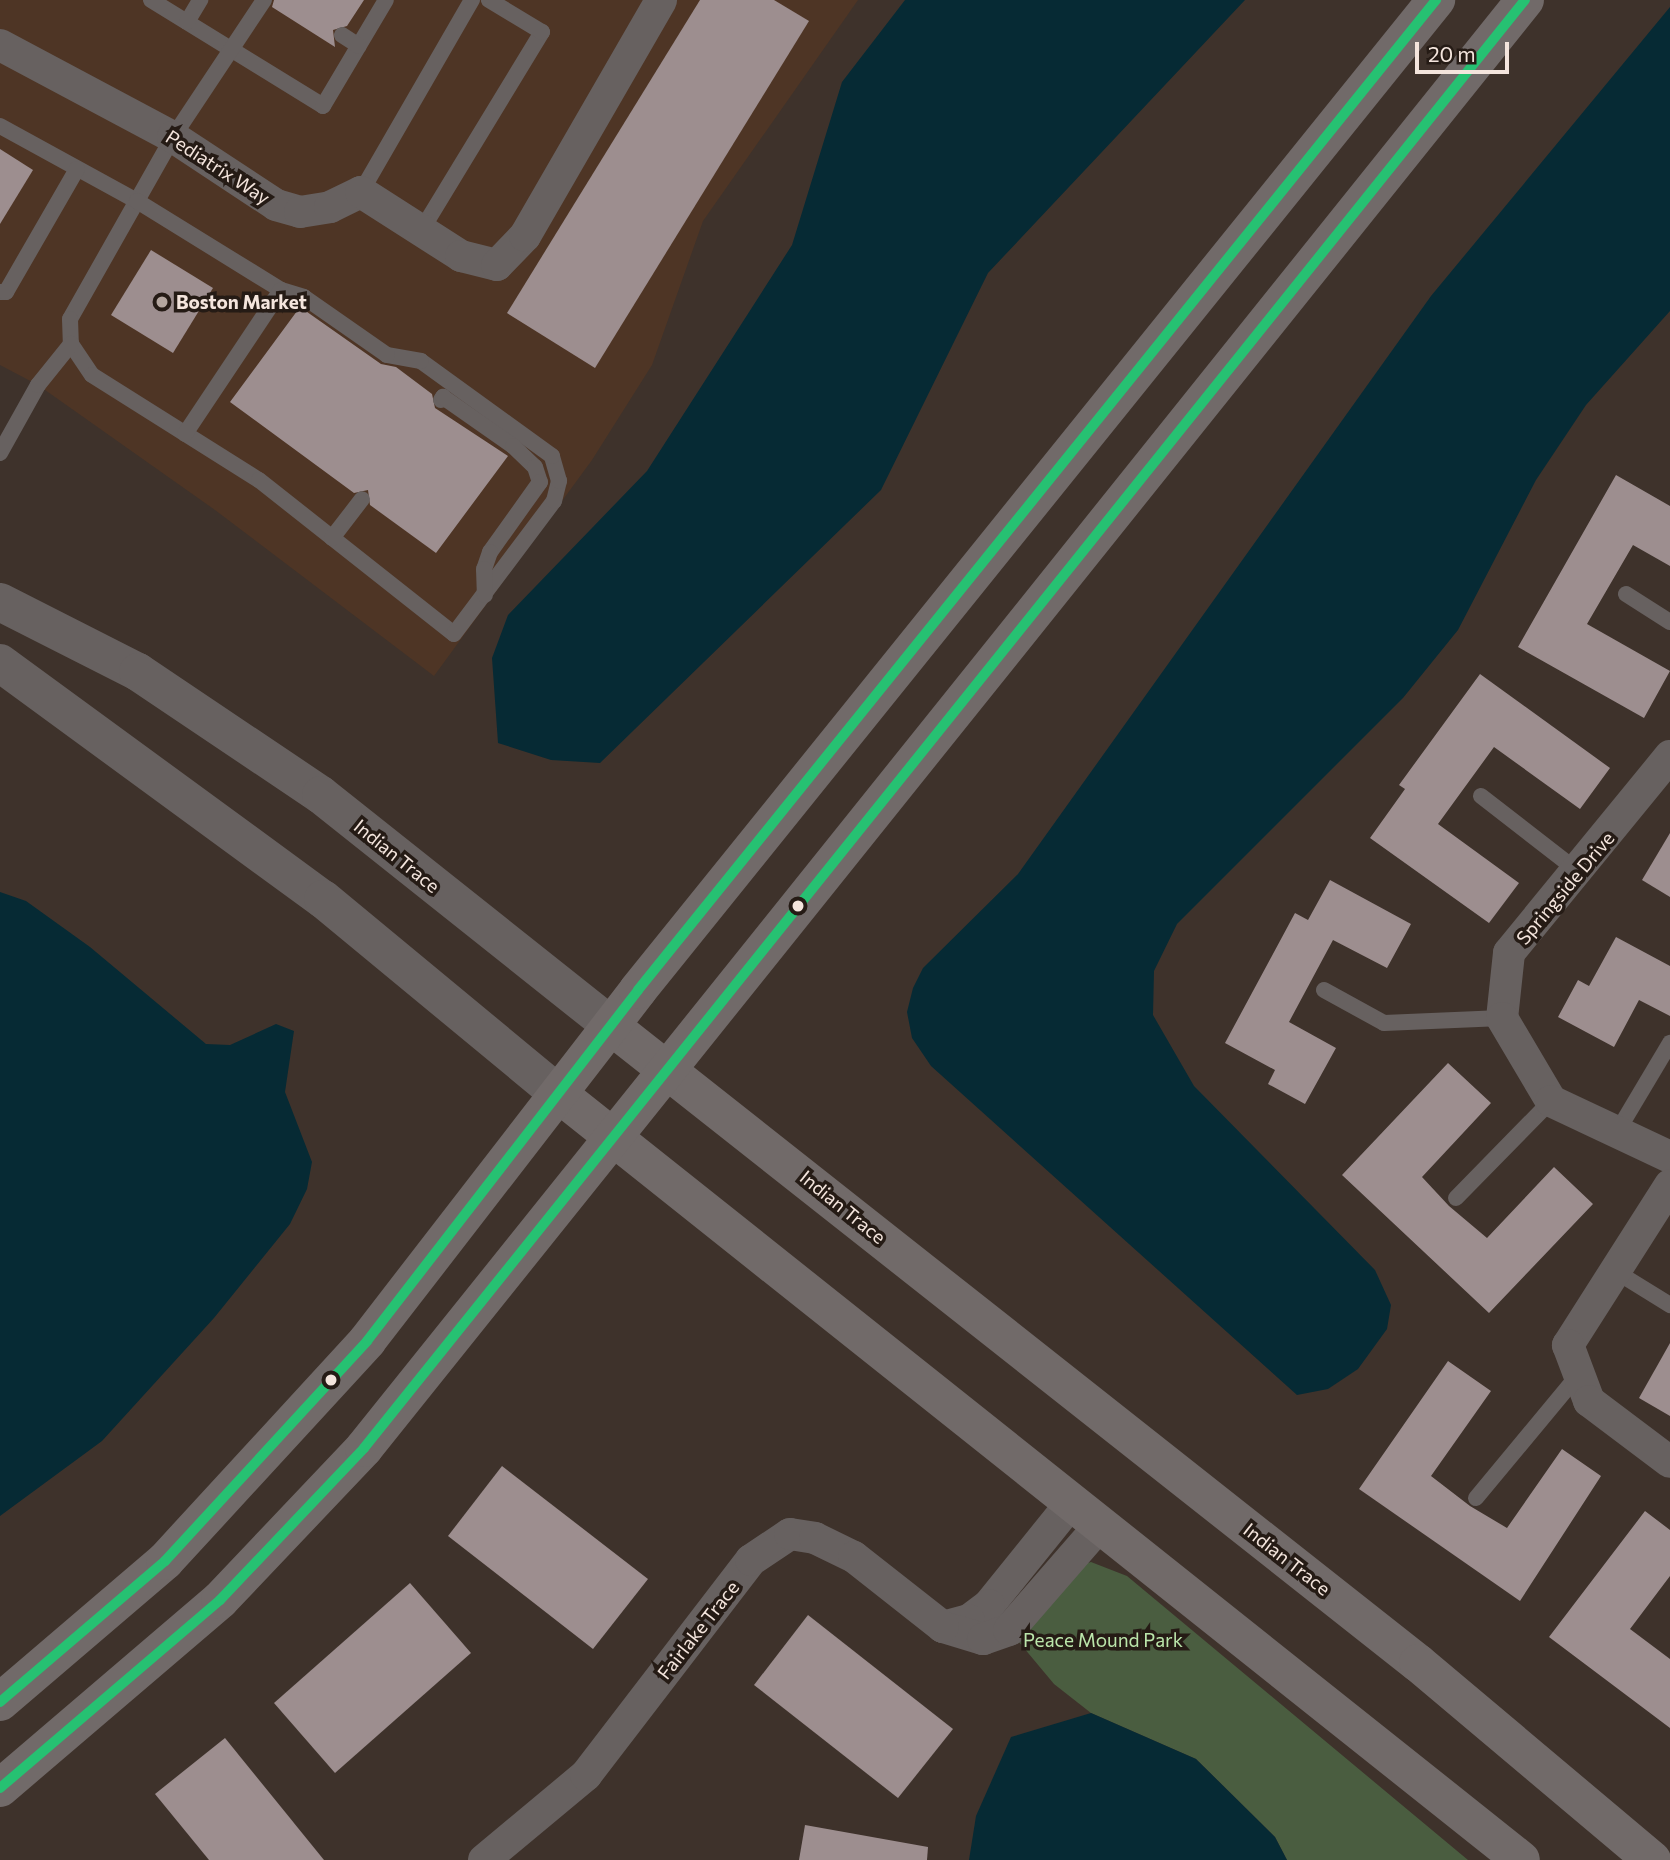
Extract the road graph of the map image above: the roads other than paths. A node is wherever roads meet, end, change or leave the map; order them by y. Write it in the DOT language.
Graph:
graph roads {
  1 [pos="150,0"];
  2 [pos="200,0"];
  3 [pos="264,0"];
  4 [pos="386,0"];
  5 [pos="472,0"];
  6 [pos="489,0"];
  7 [pos="661,0"];
  8 [pos="1436,0"];
  9 [pos="1525,0"];
  10 [pos="187,22"];
  11 [pos="342,35"];
  12 [pos="0,45"];
  13 [pos="359,46"];
  14 [pos="233,49"];
  15 [pos="0,126"];
  16 [pos="173,137"];
  17 [pos="76,169"];
  18 [pos="361,192"];
  19 [pos="137,201"];
  20 [pos="421,230"];
  21 [pos="281,290"];
  22 [pos="0,292"];
  23 [pos="71,344"];
  24 [pos="441,400"];
  25 [pos="185,434"];
  26 [pos="0,453"];
  27 [pos="362,499"];
  28 [pos="332,538"];
  29 [pos="1626,594"];
  30 [pos="485,595"];
  31 [pos="0,602"];
  32 [pos="1670,622"];
  33 [pos="0,663"];
  34 [pos="1666,769"];
  35 [pos="1481,796"];
  36 [pos="1579,872"];
  37 [pos="1324,990"];
  38 [pos="1502,1017"];
  39 [pos="611,1026"];
  40 [pos="1670,1043"];
  41 [pos="670,1071"];
  42 [pos="560,1095"];
  43 [pos="1551,1101"];
  44 [pos="1617,1132"];
  45 [pos="615,1140"];
  46 [pos="1670,1157"];
  47 [pos="1670,1185"];
  48 [pos="1456,1198"];
  49 [pos="1615,1271"];
  50 [pos="1670,1305"];
  51 [pos="1579,1374"];
  52 [pos="1670,1462"];
  53 [pos="1476,1498"];
  54 [pos="1086,1513"];
  55 [pos="0,1702"];
  56 [pos="0,1788"];
  57 [pos="484,1860"];
  58 [pos="1521,1860"];
  59 [pos="1651,1860"];
  1 -- 10 [label="lane"];
  2 -- 10 [label="lane"];
  3 -- 14 [label="lane"];
  4 -- 13 [label="lane"];
  5 -- 18 [label="lane"];
  6 -- 20 [label="lane"];
  7 -- 20 [label="street"];
  8 -- 39 [label="main road"];
  9 -- 41 [label="main road"];
  10 -- 14 [label="lane"];
  11 -- 13 [label="lane"];
  12 -- 16 [label="street, Pediatrix Way"];
  13 -- 14 [label="lane"];
  14 -- 16 [label="lane"];
  15 -- 17 [label="lane"];
  16 -- 18 [label="street, Pediatrix Way"];
  16 -- 19 [label="lane"];
  17 -- 19 [label="lane"];
  17 -- 22 [label="lane"];
  18 -- 20 [label="street"];
  19 -- 21 [label="lane"];
  19 -- 23 [label="lane"];
  21 -- 25 [label="lane"];
  21 -- 30 [label="lane"];
  23 -- 25 [label="lane"];
  23 -- 26 [label="lane"];
  24 -- 30 [label="lane"];
  25 -- 28 [label="lane"];
  27 -- 28 [label="lane"];
  28 -- 30 [label="lane"];
  29 -- 32 [label="lane"];
  31 -- 39 [label="street, Indian Trace"];
  33 -- 42 [label="street"];
  34 -- 36 [label="street, Springside Drive"];
  35 -- 36 [label="lane"];
  36 -- 38 [label="street, Springside Drive"];
  37 -- 38 [label="lane"];
  38 -- 43 [label="street"];
  39 -- 41 [label="main road, Indian Trace"];
  39 -- 42 [label="main road"];
  40 -- 44 [label="lane"];
  41 -- 45 [label="main road"];
  41 -- 59 [label="main road, Indian Trace"];
  42 -- 45 [label="main road"];
  42 -- 55 [label="main road"];
  43 -- 44 [label="street"];
  43 -- 48 [label="lane"];
  44 -- 46 [label="street"];
  45 -- 54 [label="main road"];
  45 -- 56 [label="main road"];
  47 -- 49 [label="street"];
  49 -- 50 [label="lane"];
  49 -- 51 [label="street"];
  51 -- 52 [label="street"];
  51 -- 53 [label="lane"];
  54 -- 57 [label="street, Fairlake Trace"];
  54 -- 58 [label="main road"];
}
